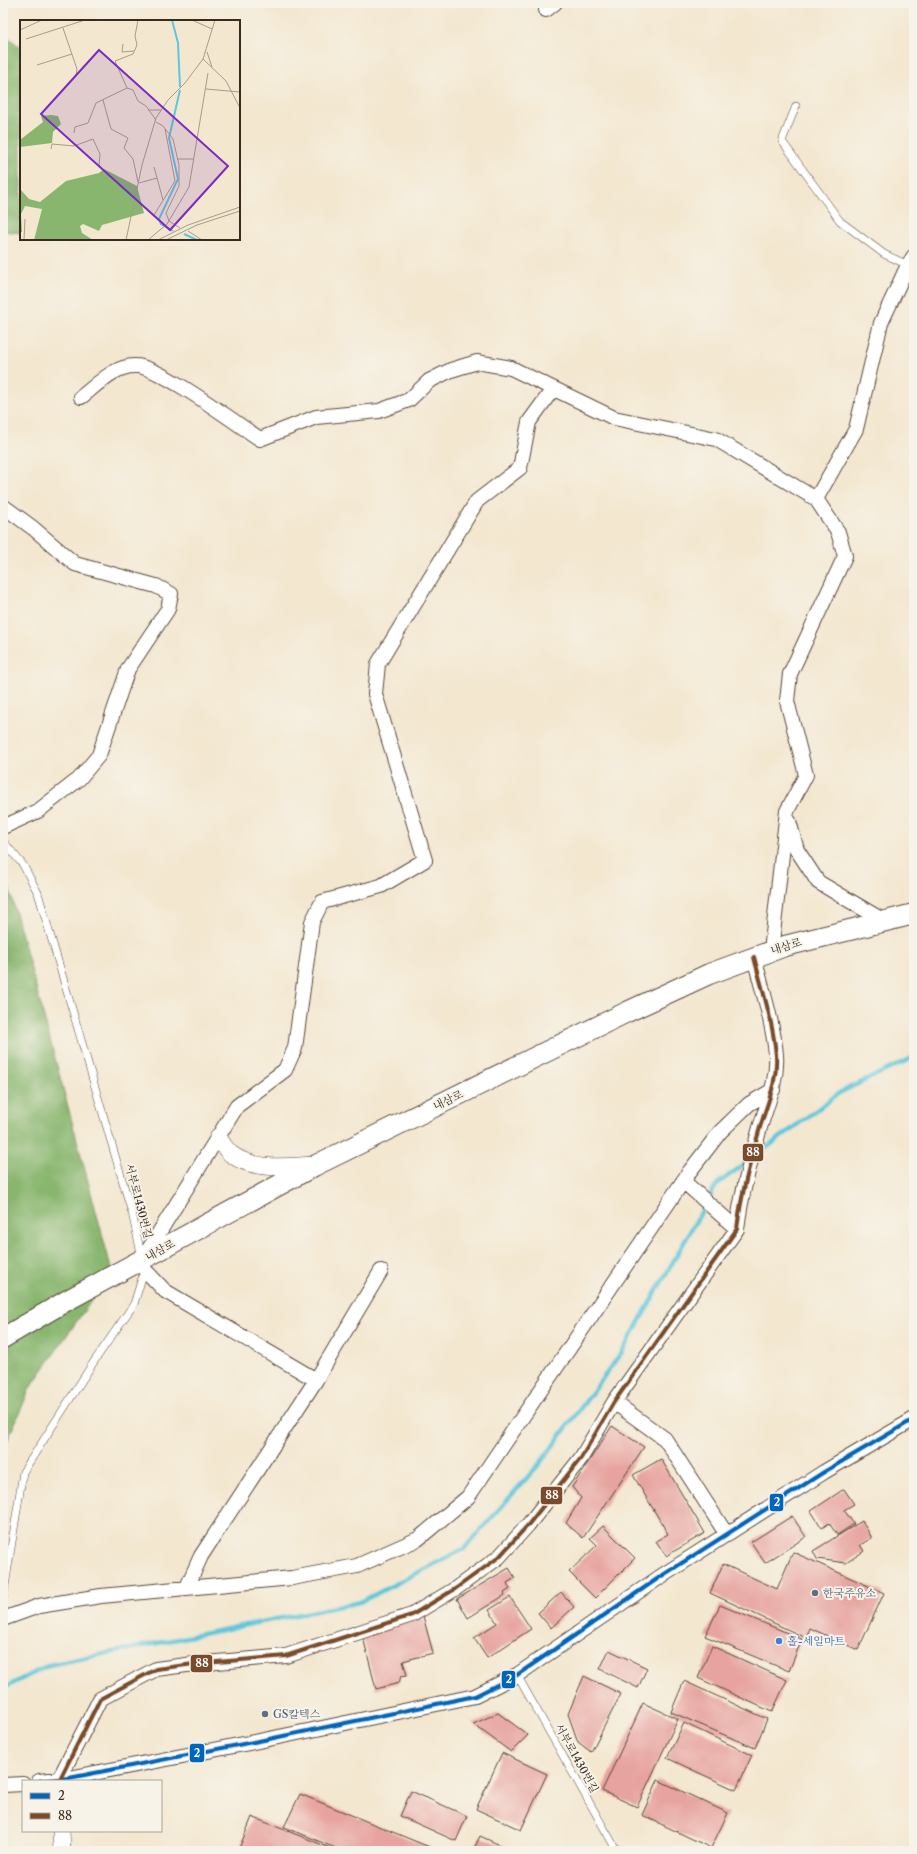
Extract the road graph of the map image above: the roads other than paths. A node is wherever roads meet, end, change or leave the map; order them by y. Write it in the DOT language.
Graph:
graph roads {
  1 [pos="796,106"];
  2 [pos="911,261"];
  3 [pos="552,389"];
  4 [pos="81,397"];
  5 [pos="816,499"];
  6 [pos="3,506"];
  7 [pos="787,811"];
  8 [pos="3,827"];
  9 [pos="3,841"];
  10 [pos="914,914"];
  11 [pos="884,921"];
  12 [pos="763,954"];
  13 [pos="773,1090"];
  14 [pos="218,1137"];
  15 [pos="317,1164"];
  16 [pos="683,1181"];
  17 [pos="733,1225"];
  18 [pos="144,1265"];
  19 [pos="381,1271"];
  20 [pos="3,1338"];
  21 [pos="316,1380"];
  22 [pos="614,1402"];
  23 [pos="914,1419"];
  24 [pos="727,1535"];
  25 [pos="187,1587"];
  26 [pos="3,1599"];
  27 [pos="3,1618"];
  28 [pos="518,1675"];
  29 [pos="59,1780"];
  30 [pos="3,1784"];
  31 [pos="22,1784"];
  32 [pos="61,1832"];
  33 [pos="62,1851"];
  34 [pos="617,1851"];
  1 -- 2 [label="lane"];
  2 -- 5 [label="street"];
  3 -- 4 [label="street"];
  3 -- 5 [label="street"];
  3 -- 14 [label="street"];
  5 -- 7 [label="street"];
  6 -- 8 [label="street"];
  7 -- 11 [label="street"];
  7 -- 12 [label="street"];
  9 -- 18 [label="lane, 서부로1430번길"];
  10 -- 11 [label="main road, 내삼로"];
  11 -- 12 [label="main road, 내삼로"];
  12 -- 13 [label="street"];
  12 -- 15 [label="main road, 내삼로"];
  13 -- 16 [label="street"];
  13 -- 17 [label="street"];
  14 -- 15 [label="street"];
  14 -- 18 [label="street"];
  15 -- 18 [label="main road, 내삼로"];
  16 -- 17 [label="street"];
  16 -- 25 [label="street"];
  17 -- 22 [label="street"];
  18 -- 20 [label="main road, 내삼로"];
  18 -- 21 [label="street"];
  18 -- 26 [label="lane"];
  19 -- 21 [label="street"];
  21 -- 25 [label="street"];
  22 -- 24 [label="street"];
  22 -- 29 [label="street"];
  23 -- 24 [label="street"];
  24 -- 28 [label="street"];
  25 -- 27 [label="street"];
  28 -- 29 [label="street"];
  28 -- 34 [label="lane, 서부로1430번길"];
  30 -- 31 [label="street"];
  32 -- 33 [label="street"];
}
